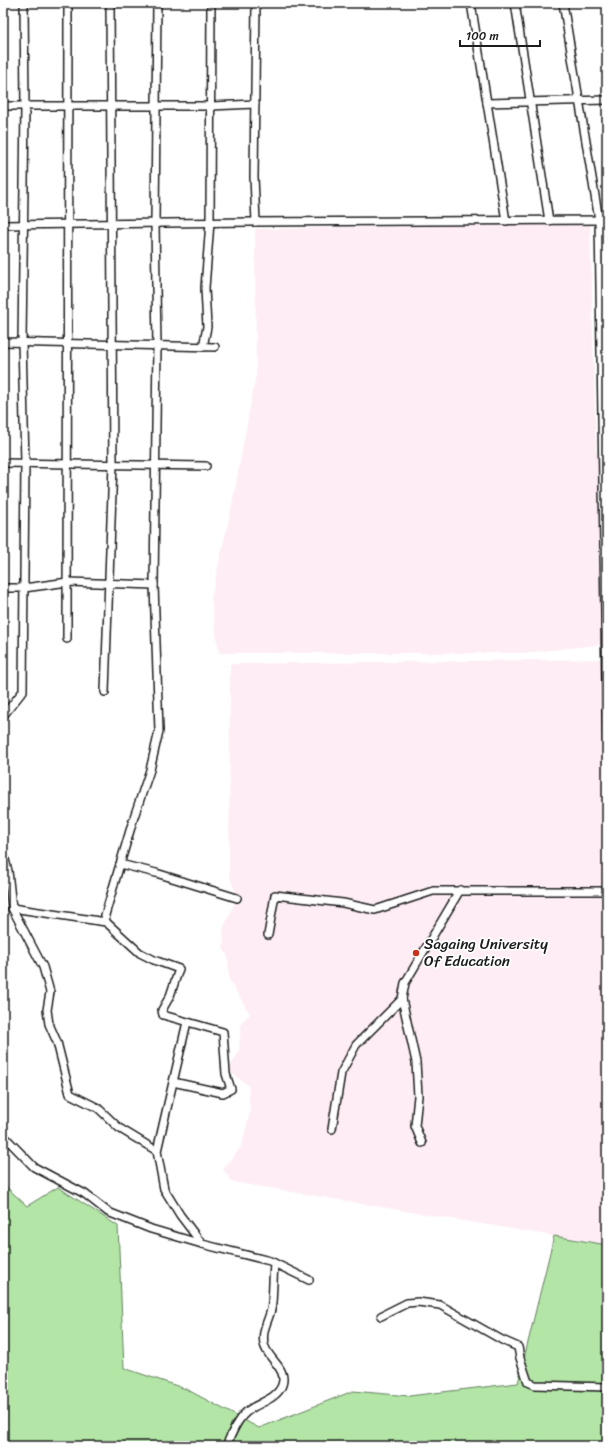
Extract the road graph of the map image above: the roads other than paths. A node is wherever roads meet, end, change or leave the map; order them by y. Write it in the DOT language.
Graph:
graph roads {
  1 [pos="24,3"];
  2 [pos="68,3"];
  3 [pos="110,3"];
  4 [pos="157,3"];
  5 [pos="211,3"];
  6 [pos="256,3"];
  7 [pos="471,3"];
  8 [pos="515,3"];
  9 [pos="563,3"];
  10 [pos="607,100"];
  11 [pos="579,101"];
  12 [pos="487,102"];
  13 [pos="530,102"];
  14 [pos="255,104"];
  15 [pos="3,106"];
  16 [pos="25,106"];
  17 [pos="67,106"];
  18 [pos="111,106"];
  19 [pos="156,106"];
  20 [pos="211,106"];
  21 [pos="599,220"];
  22 [pos="607,220"];
  23 [pos="506,221"];
  24 [pos="549,221"];
  25 [pos="210,222"];
  26 [pos="256,222"];
  27 [pos="112,223"];
  28 [pos="155,223"];
  29 [pos="67,224"];
  30 [pos="3,225"];
  31 [pos="22,225"];
  32 [pos="3,342"];
  33 [pos="22,342"];
  34 [pos="66,343"];
  35 [pos="111,344"];
  36 [pos="157,346"];
  37 [pos="202,347"];
  38 [pos="215,347"];
  39 [pos="3,463"];
  40 [pos="25,463"];
  41 [pos="66,464"];
  42 [pos="113,464"];
  43 [pos="156,465"];
  44 [pos="206,466"];
  45 [pos="68,582"];
  46 [pos="109,584"];
  47 [pos="154,585"];
  48 [pos="3,588"];
  49 [pos="24,588"];
  50 [pos="68,639"];
  51 [pos="105,692"];
  52 [pos="3,716"];
  53 [pos="607,745"];
  54 [pos="3,852"];
  55 [pos="120,864"];
  56 [pos="460,890"];
  57 [pos="607,891"];
  58 [pos="237,898"];
  59 [pos="12,908"];
  60 [pos="106,922"];
  61 [pos="268,936"];
  62 [pos="402,999"];
  63 [pos="187,1022"];
  64 [pos="173,1082"];
  65 [pos="332,1129"];
  66 [pos="3,1135"];
  67 [pos="422,1143"];
  68 [pos="157,1151"];
  69 [pos="202,1244"];
  70 [pos="274,1263"];
  71 [pos="309,1280"];
  72 [pos="380,1316"];
  73 [pos="607,1387"];
  74 [pos="226,1446"];
  1 -- 16 [label="street"];
  2 -- 17 [label="street"];
  3 -- 18 [label="street"];
  4 -- 19 [label="street"];
  5 -- 20 [label="street"];
  6 -- 14 [label="street"];
  7 -- 12 [label="street"];
  8 -- 13 [label="street"];
  9 -- 11 [label="street"];
  10 -- 11 [label="street"];
  11 -- 13 [label="street"];
  11 -- 21 [label="street"];
  12 -- 13 [label="street"];
  12 -- 23 [label="street"];
  13 -- 24 [label="street"];
  14 -- 20 [label="street"];
  14 -- 26 [label="street"];
  15 -- 16 [label="street"];
  16 -- 17 [label="street"];
  16 -- 31 [label="street"];
  17 -- 18 [label="street"];
  17 -- 29 [label="street"];
  18 -- 19 [label="street"];
  18 -- 27 [label="street"];
  19 -- 20 [label="street"];
  19 -- 28 [label="street"];
  20 -- 25 [label="street"];
  21 -- 22 [label="street"];
  21 -- 24 [label="street"];
  21 -- 53 [label="street"];
  23 -- 24 [label="street"];
  23 -- 26 [label="street"];
  25 -- 26 [label="street"];
  25 -- 28 [label="street"];
  25 -- 37 [label="street"];
  27 -- 28 [label="street"];
  27 -- 29 [label="street"];
  27 -- 35 [label="street"];
  28 -- 36 [label="street"];
  29 -- 31 [label="street"];
  29 -- 34 [label="street"];
  30 -- 31 [label="street"];
  31 -- 33 [label="street"];
  32 -- 33 [label="street"];
  33 -- 34 [label="street"];
  33 -- 40 [label="street"];
  34 -- 35 [label="street"];
  34 -- 41 [label="street"];
  35 -- 36 [label="street"];
  35 -- 42 [label="street"];
  36 -- 37 [label="street"];
  36 -- 43 [label="street"];
  37 -- 38 [label="street"];
  39 -- 40 [label="street"];
  40 -- 41 [label="street"];
  40 -- 49 [label="street"];
  41 -- 42 [label="street"];
  41 -- 45 [label="street"];
  42 -- 43 [label="street"];
  42 -- 46 [label="street"];
  43 -- 44 [label="street"];
  43 -- 47 [label="street"];
  45 -- 46 [label="street"];
  45 -- 49 [label="street"];
  45 -- 50 [label="street"];
  46 -- 47 [label="street"];
  46 -- 51 [label="street"];
  47 -- 55 [label="street"];
  48 -- 49 [label="street"];
  49 -- 52 [label="street"];
  54 -- 59 [label="street"];
  55 -- 58 [label="street"];
  55 -- 60 [label="street"];
  56 -- 57 [label="street"];
  56 -- 61 [label="street"];
  56 -- 62 [label="street"];
  59 -- 60 [label="street"];
  59 -- 68 [label="street"];
  60 -- 63 [label="street"];
  62 -- 65 [label="street"];
  62 -- 67 [label="street"];
  63 -- 64 [label="street"];
  63 -- 64 [label="street"];
  64 -- 68 [label="street"];
  66 -- 69 [label="street"];
  68 -- 69 [label="street"];
  69 -- 70 [label="street"];
  70 -- 71 [label="street"];
  70 -- 74 [label="street"];
  72 -- 73 [label="street"];
}
